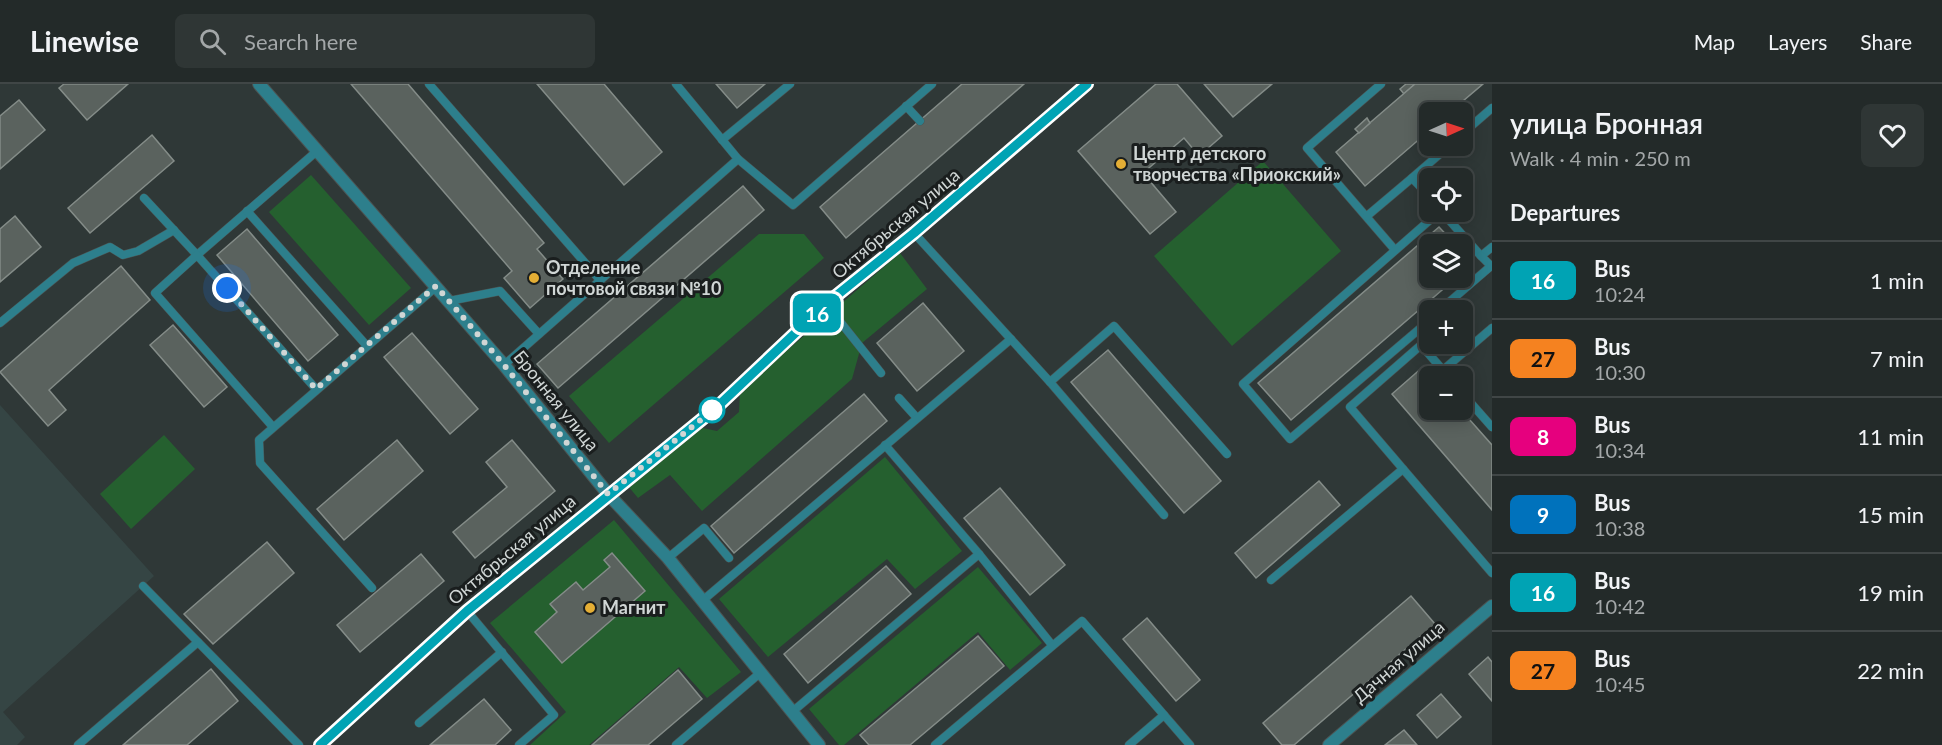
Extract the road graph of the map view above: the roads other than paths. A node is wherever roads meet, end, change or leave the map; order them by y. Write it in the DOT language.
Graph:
graph roads {
  1 [pos="259,84"];
  2 [pos="429,84"];
  3 [pos="676,84"];
  4 [pos="790,84"];
  5 [pos="932,84"];
  6 [pos="1087,84"];
  7 [pos="1381,84"];
  8 [pos="906,106"];
  9 [pos="1492,108"];
  10 [pos="920,121"];
  11 [pos="1473,124"];
  12 [pos="722,140"];
  13 [pos="317,151"];
  14 [pos="1437,156"];
  15 [pos="738,159"];
  16 [pos="1412,178"];
  17 [pos="1419,185"];
  18 [pos="144,198"];
  19 [pos="247,211"];
  20 [pos="1367,216"];
  21 [pos="1429,222"];
  22 [pos="1450,222"];
  23 [pos="174,230"];
  24 [pos="914,233"];
  25 [pos="1492,247"];
  26 [pos="1395,250"];
  27 [pos="197,255"];
  28 [pos="1482,256"];
  29 [pos="600,280"];
  30 [pos="436,286"];
  31 [pos="1452,300"];
  32 [pos="449,301"];
  33 [pos="826,304"];
  34 [pos="0,323"];
  35 [pos="1492,328"];
  36 [pos="1419,329"];
  37 [pos="539,334"];
  38 [pos="1011,339"];
  39 [pos="367,346"];
  40 [pos="504,365"];
  41 [pos="1439,366"];
  42 [pos="1452,366"];
  43 [pos="881,373"];
  44 [pos="1050,382"];
  45 [pos="316,389"];
  46 [pos="899,398"];
  47 [pos="1473,405"];
  48 [pos="917,418"];
  49 [pos="273,427"];
  50 [pos="1492,427"];
  51 [pos="885,445"];
  52 [pos="1227,454"];
  53 [pos="1403,470"];
  54 [pos="608,494"];
  55 [pos="1164,515"];
  56 [pos="979,554"];
  57 [pos="668,558"];
  58 [pos="729,558"];
  59 [pos="1492,573"];
  60 [pos="1271,580"];
  61 [pos="143,586"];
  62 [pos="372,588"];
  63 [pos="702,601"];
  64 [pos="1492,606"];
  65 [pos="467,611"];
  66 [pos="198,642"];
  67 [pos="1052,645"];
  68 [pos="502,652"];
  69 [pos="760,673"];
  70 [pos="792,712"];
  71 [pos="1164,715"];
  72 [pos="419,723"];
  73 [pos="530,742"];
  74 [pos="78,745"];
  75 [pos="299,745"];
  76 [pos="320,745"];
  77 [pos="519,745"];
  78 [pos="676,745"];
  79 [pos="819,745"];
  80 [pos="935,745"];
  81 [pos="1129,745"];
  82 [pos="1190,745"];
  83 [pos="1329,745"];
  1 -- 13 [label="street, Бронная улица"];
  2 -- 29 [label="lane"];
  3 -- 12 [label="lane"];
  4 -- 12 [label="lane"];
  5 -- 8 [label="lane"];
  6 -- 24 [label="main road, Октябрьская улица"];
  7 -- 20 [label="lane"];
  8 -- 10 [label="lane"];
  8 -- 15 [label="lane"];
  9 -- 11 [label="lane"];
  12 -- 15 [label="lane"];
  13 -- 19 [label="lane"];
  13 -- 30 [label="street, Бронная улица"];
  14 -- 16 [label="lane"];
  15 -- 29 [label="lane"];
  16 -- 17 [label="lane"];
  16 -- 20 [label="lane"];
  18 -- 23 [label="lane"];
  19 -- 27 [label="lane"];
  19 -- 39 [label="lane"];
  20 -- 26 [label="lane"];
  21 -- 26 [label="lane"];
  22 -- 28 [label="lane"];
  23 -- 27 [label="lane"];
  23 -- 34 [label="lane"];
  24 -- 33 [label="main road, Октябрьская улица"];
  24 -- 38 [label="lane"];
  25 -- 28 [label="lane"];
  26 -- 36 [label="lane"];
  27 -- 45 [label="lane"];
  27 -- 49 [label="lane"];
  28 -- 31 [label="lane"];
  29 -- 37 [label="lane"];
  30 -- 32 [label="street, Бронная улица"];
  30 -- 39 [label="lane"];
  32 -- 37 [label="lane"];
  32 -- 40 [label="street, Бронная улица"];
  33 -- 43 [label="lane"];
  33 -- 54 [label="main road, Октябрьская улица"];
  35 -- 42 [label="lane"];
  37 -- 40 [label="lane"];
  38 -- 44 [label="lane"];
  38 -- 48 [label="lane"];
  39 -- 45 [label="lane"];
  40 -- 54 [label="street, Бронная улица"];
  41 -- 53 [label="lane"];
  44 -- 52 [label="lane"];
  44 -- 55 [label="lane"];
  45 -- 49 [label="lane"];
  46 -- 48 [label="lane"];
  47 -- 50 [label="lane"];
  48 -- 51 [label="lane"];
  49 -- 62 [label="lane"];
  51 -- 56 [label="lane"];
  51 -- 63 [label="lane"];
  53 -- 59 [label="lane"];
  53 -- 60 [label="lane"];
  54 -- 57 [label="street, Бронная улица"];
  54 -- 65 [label="main road, Октябрьская улица"];
  56 -- 67 [label="lane"];
  56 -- 70 [label="lane"];
  57 -- 58 [label="lane"];
  57 -- 63 [label="street, Бронная улица"];
  61 -- 66 [label="lane"];
  63 -- 69 [label="street, Бронная улица"];
  64 -- 83 [label="street, Дачная улица"];
  65 -- 68 [label="lane"];
  65 -- 76 [label="main road, Октябрьская улица"];
  66 -- 74 [label="lane"];
  66 -- 75 [label="lane"];
  67 -- 71 [label="lane"];
  67 -- 80 [label="lane"];
  68 -- 72 [label="lane"];
  68 -- 73 [label="lane"];
  69 -- 70 [label="street, Бронная улица"];
  69 -- 78 [label="lane"];
  70 -- 79 [label="street, Бронная улица"];
  71 -- 81 [label="lane"];
  71 -- 82 [label="lane"];
  73 -- 77 [label="lane"];
}
